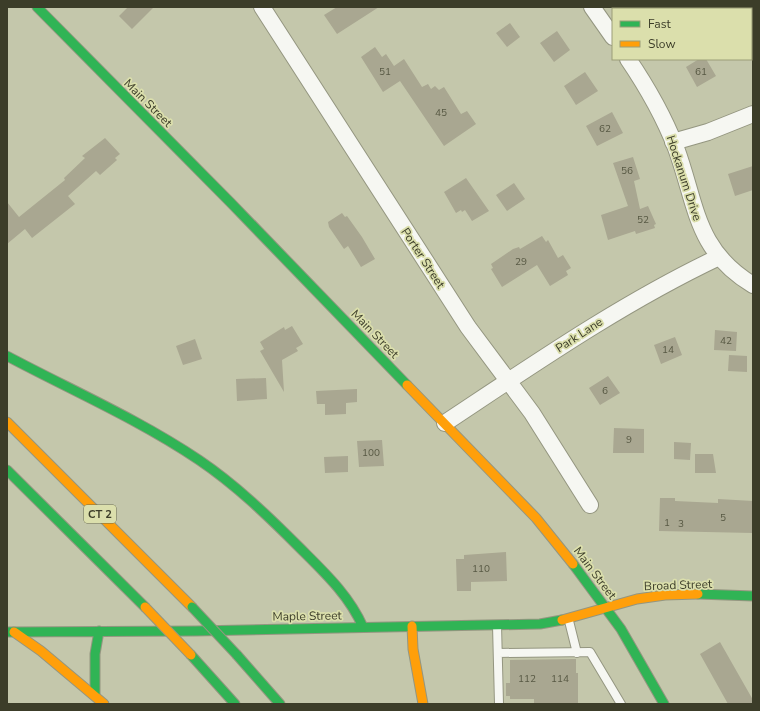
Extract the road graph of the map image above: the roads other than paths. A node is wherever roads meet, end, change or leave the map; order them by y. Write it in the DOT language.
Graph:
graph roads {
  1 [pos="37,7"];
  2 [pos="262,7"];
  3 [pos="592,7"];
  4 [pos="612,36"];
  5 [pos="629,60"];
  6 [pos="753,114"];
  7 [pos="674,142"];
  8 [pos="719,257"];
  9 [pos="753,285"];
  10 [pos="7,356"];
  11 [pos="508,381"];
  12 [pos="7,422"];
  13 [pos="445,423"];
  14 [pos="7,470"];
  15 [pos="590,505"];
  16 [pos="753,596"];
  17 [pos="605,607"];
  18 [pos="568,620"];
  19 [pos="497,625"];
  20 [pos="412,626"];
  21 [pos="363,627"];
  22 [pos="99,631"];
  23 [pos="10,632"];
  24 [pos="498,653"];
  25 [pos="577,653"];
  26 [pos="95,694"];
  27 [pos="104,704"];
  28 [pos="235,704"];
  29 [pos="280,704"];
  30 [pos="423,704"];
  31 [pos="499,704"];
  32 [pos="621,704"];
  33 [pos="664,704"];
  1 -- 13 [label="main road, Main Street"];
  2 -- 11 [label="street, Porter Street"];
  3 -- 4 [label="street"];
  5 -- 7 [label="street, Hockanum Drive"];
  6 -- 7 [label="street"];
  7 -- 8 [label="street, Hockanum Drive"];
  8 -- 9 [label="street, Hockanum Drive"];
  8 -- 11 [label="street, Park Lane"];
  10 -- 21 [label="main road"];
  11 -- 13 [label="street, Park Lane"];
  11 -- 15 [label="street, Porter Street"];
  12 -- 29 [label="main road, CT 2, bridge"];
  13 -- 17 [label="main road, Main Street"];
  14 -- 28 [label="main road, CT 2, bridge"];
  16 -- 17 [label="main road, Broad Street"];
  17 -- 18 [label="main road, Maple Street"];
  17 -- 33 [label="main road, Main Street"];
  18 -- 19 [label="main road, Maple Street"];
  18 -- 25 [label="lane"];
  19 -- 20 [label="main road, Maple Street"];
  19 -- 24 [label="lane"];
  20 -- 21 [label="main road, Maple Street"];
  20 -- 30 [label="main road"];
  21 -- 22 [label="main road, Maple Street"];
  22 -- 23 [label="main road, Maple Street"];
  22 -- 26 [label="main road"];
  23 -- 26 [label="main road"];
  24 -- 25 [label="lane"];
  24 -- 31 [label="lane"];
  25 -- 32 [label="lane"];
  26 -- 27 [label="main road"];
}
